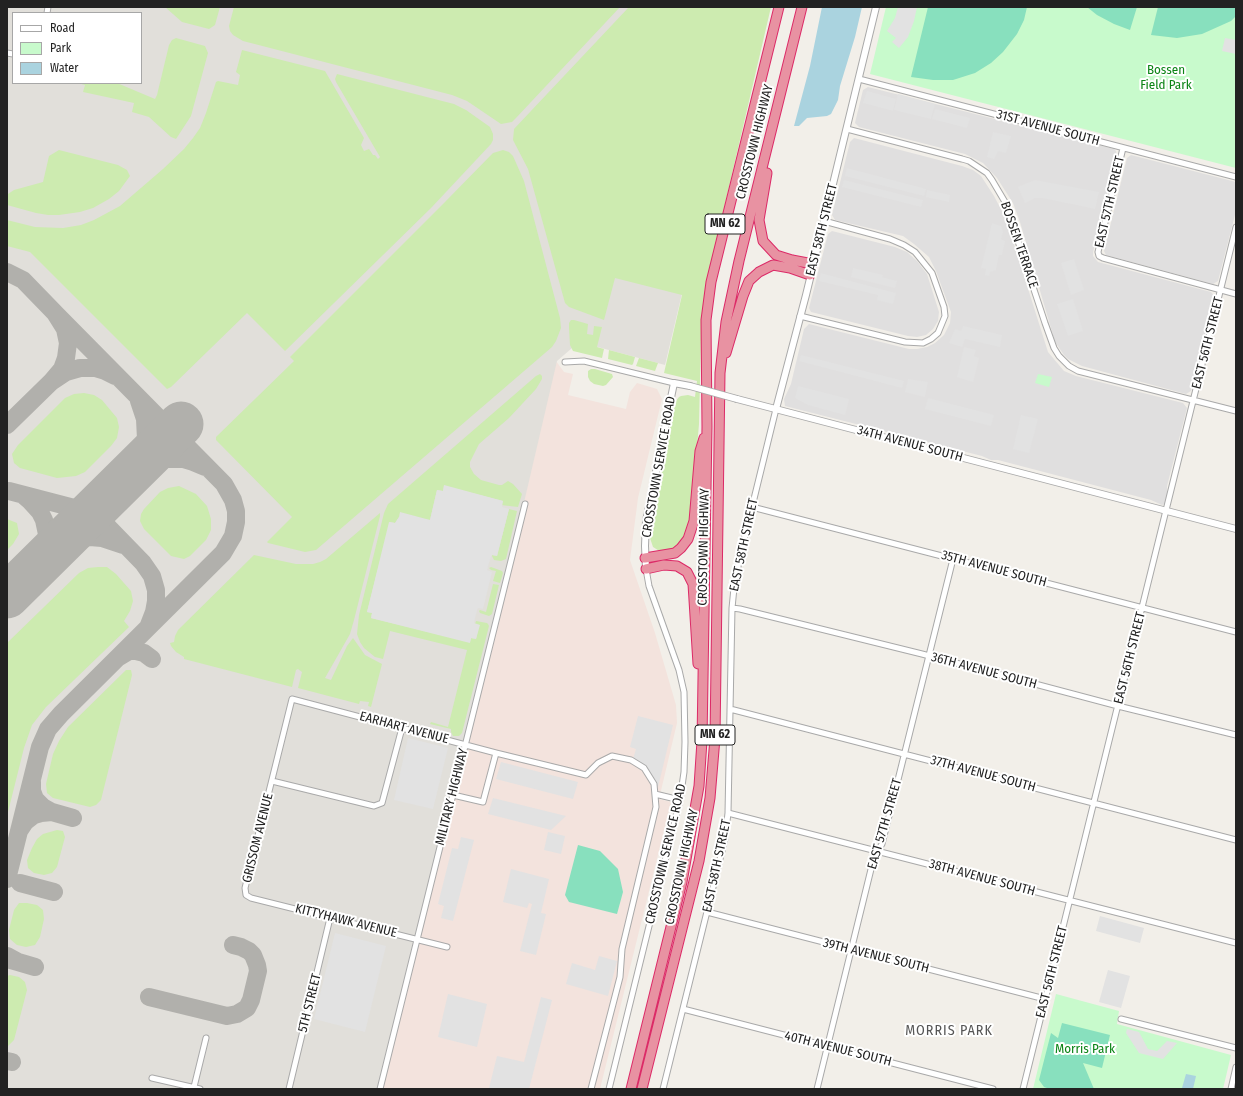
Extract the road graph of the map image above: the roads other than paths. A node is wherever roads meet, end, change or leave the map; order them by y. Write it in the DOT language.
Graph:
graph roads {
  1 [pos="779,7"];
  2 [pos="802,7"];
  3 [pos="876,7"];
  4 [pos="859,79"];
  5 [pos="778,106"];
  6 [pos="847,129"];
  7 [pos="1123,148"];
  8 [pos="1236,178"];
  9 [pos="824,222"];
  10 [pos="1236,227"];
  11 [pos="813,264"];
  12 [pos="810,275"];
  13 [pos="1221,290"];
  14 [pos="1236,294"];
  15 [pos="800,316"];
  16 [pos="566,362"];
  17 [pos="720,373"];
  18 [pos="674,382"];
  19 [pos="1194,400"];
  20 [pos="776,410"];
  21 [pos="1236,411"];
  22 [pos="707,427"];
  23 [pos="525,504"];
  24 [pos="752,508"];
  25 [pos="1166,511"];
  26 [pos="1236,529"];
  27 [pos="645,558"];
  28 [pos="953,559"];
  29 [pos="646,569"];
  30 [pos="732,608"];
  31 [pos="1142,608"];
  32 [pos="1236,632"];
  33 [pos="929,656"];
  34 [pos="1118,706"];
  35 [pos="730,709"];
  36 [pos="402,728"];
  37 [pos="1236,735"];
  38 [pos="702,741"];
  39 [pos="465,744"];
  40 [pos="496,753"];
  41 [pos="905,754"];
  42 [pos="272,781"];
  43 [pos="655,794"];
  44 [pos="452,795"];
  45 [pos="680,800"];
  46 [pos="1094,803"];
  47 [pos="728,813"];
  48 [pos="1236,840"];
  49 [pos="878,851"];
  50 [pos="246,895"];
  51 [pos="1070,901"];
  52 [pos="707,912"];
  53 [pos="330,918"];
  54 [pos="417,939"];
  55 [pos="1236,943"];
  56 [pos="446,947"];
  57 [pos="852,949"];
  58 [pos="1045,999"];
  59 [pos="683,1009"];
  60 [pos="1121,1018"];
  61 [pos="206,1038"];
  62 [pos="828,1047"];
  63 [pos="1236,1048"];
  64 [pos="1236,1067"];
  65 [pos="152,1078"];
  66 [pos="180,1087"];
  67 [pos="194,1087"];
  68 [pos="200,1089"];
  69 [pos="289,1089"];
  70 [pos="380,1089"];
  71 [pos="591,1089"];
  72 [pos="609,1089"];
  73 [pos="631,1089"];
  74 [pos="642,1089"];
  75 [pos="663,1089"];
  76 [pos="817,1089"];
  77 [pos="993,1089"];
  78 [pos="1023,1089"];
  79 [pos="1230,1089"];
  1 -- 22 [label="highway, CROSSTOWN HIGHWAY / MN 62"];
  2 -- 5 [label="highway, CROSSTOWN HIGHWAY / MN 62"];
  3 -- 4 [label="street, EAST 58TH STREET"];
  4 -- 6 [label="street, EAST 58TH STREET"];
  4 -- 7 [label="street, 31ST AVENUE SOUTH"];
  5 -- 11 [label="highway"];
  5 -- 17 [label="highway, CROSSTOWN HIGHWAY / MN 62"];
  6 -- 9 [label="street, EAST 58TH STREET"];
  6 -- 19 [label="street, BOSSEN TERRACE"];
  7 -- 8 [label="street, 31ST AVENUE SOUTH"];
  7 -- 13 [label="street, EAST 57TH STREET"];
  9 -- 11 [label="street, EAST 58TH STREET"];
  9 -- 15 [label="street"];
  10 -- 13 [label="street, EAST 56TH STREET"];
  11 -- 12 [label="street, EAST 58TH STREET"];
  12 -- 15 [label="street, EAST 58TH STREET"];
  12 -- 17 [label="highway"];
  13 -- 14 [label="street"];
  13 -- 19 [label="street, EAST 56TH STREET"];
  15 -- 20 [label="street, EAST 58TH STREET"];
  16 -- 18 [label="street, 34TH AVENUE SOUTH"];
  17 -- 74 [label="highway, CROSSTOWN HIGHWAY / MN 62"];
  18 -- 20 [label="street, 34TH AVENUE SOUTH, bridge"];
  18 -- 27 [label="street, CROSSTOWN SERVICE ROAD"];
  19 -- 21 [label="street"];
  19 -- 25 [label="street, EAST 56TH STREET"];
  20 -- 24 [label="street, EAST 58TH STREET"];
  20 -- 25 [label="street, 34TH AVENUE SOUTH"];
  22 -- 27 [label="highway"];
  22 -- 38 [label="highway, CROSSTOWN HIGHWAY / MN 62"];
  23 -- 39 [label="street, MILITARY HIGHWAY"];
  24 -- 28 [label="street, 35TH AVENUE SOUTH"];
  24 -- 30 [label="street, EAST 58TH STREET"];
  25 -- 26 [label="street, 34TH AVENUE SOUTH"];
  25 -- 31 [label="street, EAST 56TH STREET"];
  27 -- 29 [label="street, CROSSTOWN SERVICE ROAD"];
  28 -- 31 [label="street, 35TH AVENUE SOUTH"];
  28 -- 33 [label="street, EAST 57TH STREET"];
  29 -- 38 [label="highway"];
  29 -- 45 [label="street, CROSSTOWN SERVICE ROAD"];
  30 -- 33 [label="street, 36TH AVENUE SOUTH"];
  30 -- 35 [label="street, EAST 58TH STREET"];
  31 -- 32 [label="street, 35TH AVENUE SOUTH"];
  31 -- 34 [label="street, EAST 56TH STREET"];
  33 -- 34 [label="street, 36TH AVENUE SOUTH"];
  33 -- 41 [label="street, EAST 57TH STREET"];
  34 -- 37 [label="street, 36TH AVENUE SOUTH"];
  34 -- 46 [label="street, EAST 56TH STREET"];
  35 -- 41 [label="street, 37TH AVENUE SOUTH"];
  35 -- 47 [label="street, EAST 58TH STREET"];
  36 -- 39 [label="street, EARHART AVENUE"];
  36 -- 42 [label="street, GRISSOM AVENUE"];
  36 -- 42 [label="street, EARHART AVENUE"];
  38 -- 73 [label="highway, CROSSTOWN HIGHWAY / MN 62"];
  39 -- 40 [label="street, EARHART AVENUE"];
  39 -- 44 [label="street, MILITARY HIGHWAY"];
  40 -- 43 [label="street, EARHART AVENUE"];
  40 -- 44 [label="street"];
  41 -- 46 [label="street, 37TH AVENUE SOUTH"];
  41 -- 49 [label="street, EAST 57TH STREET"];
  42 -- 50 [label="street, GRISSOM AVENUE"];
  43 -- 45 [label="street"];
  43 -- 71 [label="street"];
  44 -- 54 [label="street, MILITARY HIGHWAY"];
  45 -- 72 [label="street, CROSSTOWN SERVICE ROAD"];
  46 -- 48 [label="street, 37TH AVENUE SOUTH"];
  46 -- 51 [label="street, EAST 56TH STREET"];
  47 -- 49 [label="street, 38TH AVENUE SOUTH"];
  47 -- 52 [label="street, EAST 58TH STREET"];
  49 -- 51 [label="street, 38TH AVENUE SOUTH"];
  49 -- 57 [label="street, EAST 57TH STREET"];
  50 -- 53 [label="street, KITTYHAWK AVENUE"];
  51 -- 55 [label="street, 38TH AVENUE SOUTH"];
  51 -- 58 [label="street, EAST 56TH STREET"];
  52 -- 57 [label="street, 39TH AVENUE SOUTH"];
  52 -- 59 [label="street, EAST 58TH STREET"];
  53 -- 54 [label="street, KITTYHAWK AVENUE"];
  53 -- 69 [label="street, 5TH STREET"];
  54 -- 56 [label="street, KITTYHAWK AVENUE"];
  54 -- 70 [label="street, MILITARY HIGHWAY"];
  57 -- 58 [label="street, 39TH AVENUE SOUTH"];
  57 -- 62 [label="street, EAST 57TH STREET"];
  58 -- 78 [label="street, EAST 56TH STREET"];
  59 -- 62 [label="street, 40TH AVENUE SOUTH"];
  59 -- 75 [label="street, EAST 58TH STREET"];
  60 -- 63 [label="street"];
  61 -- 67 [label="street"];
  62 -- 76 [label="street, EAST 57TH STREET"];
  62 -- 77 [label="street, 40TH AVENUE SOUTH"];
  64 -- 79 [label="street"];
  65 -- 66 [label="street"];
  66 -- 67 [label="street"];
  67 -- 68 [label="street"];
}
